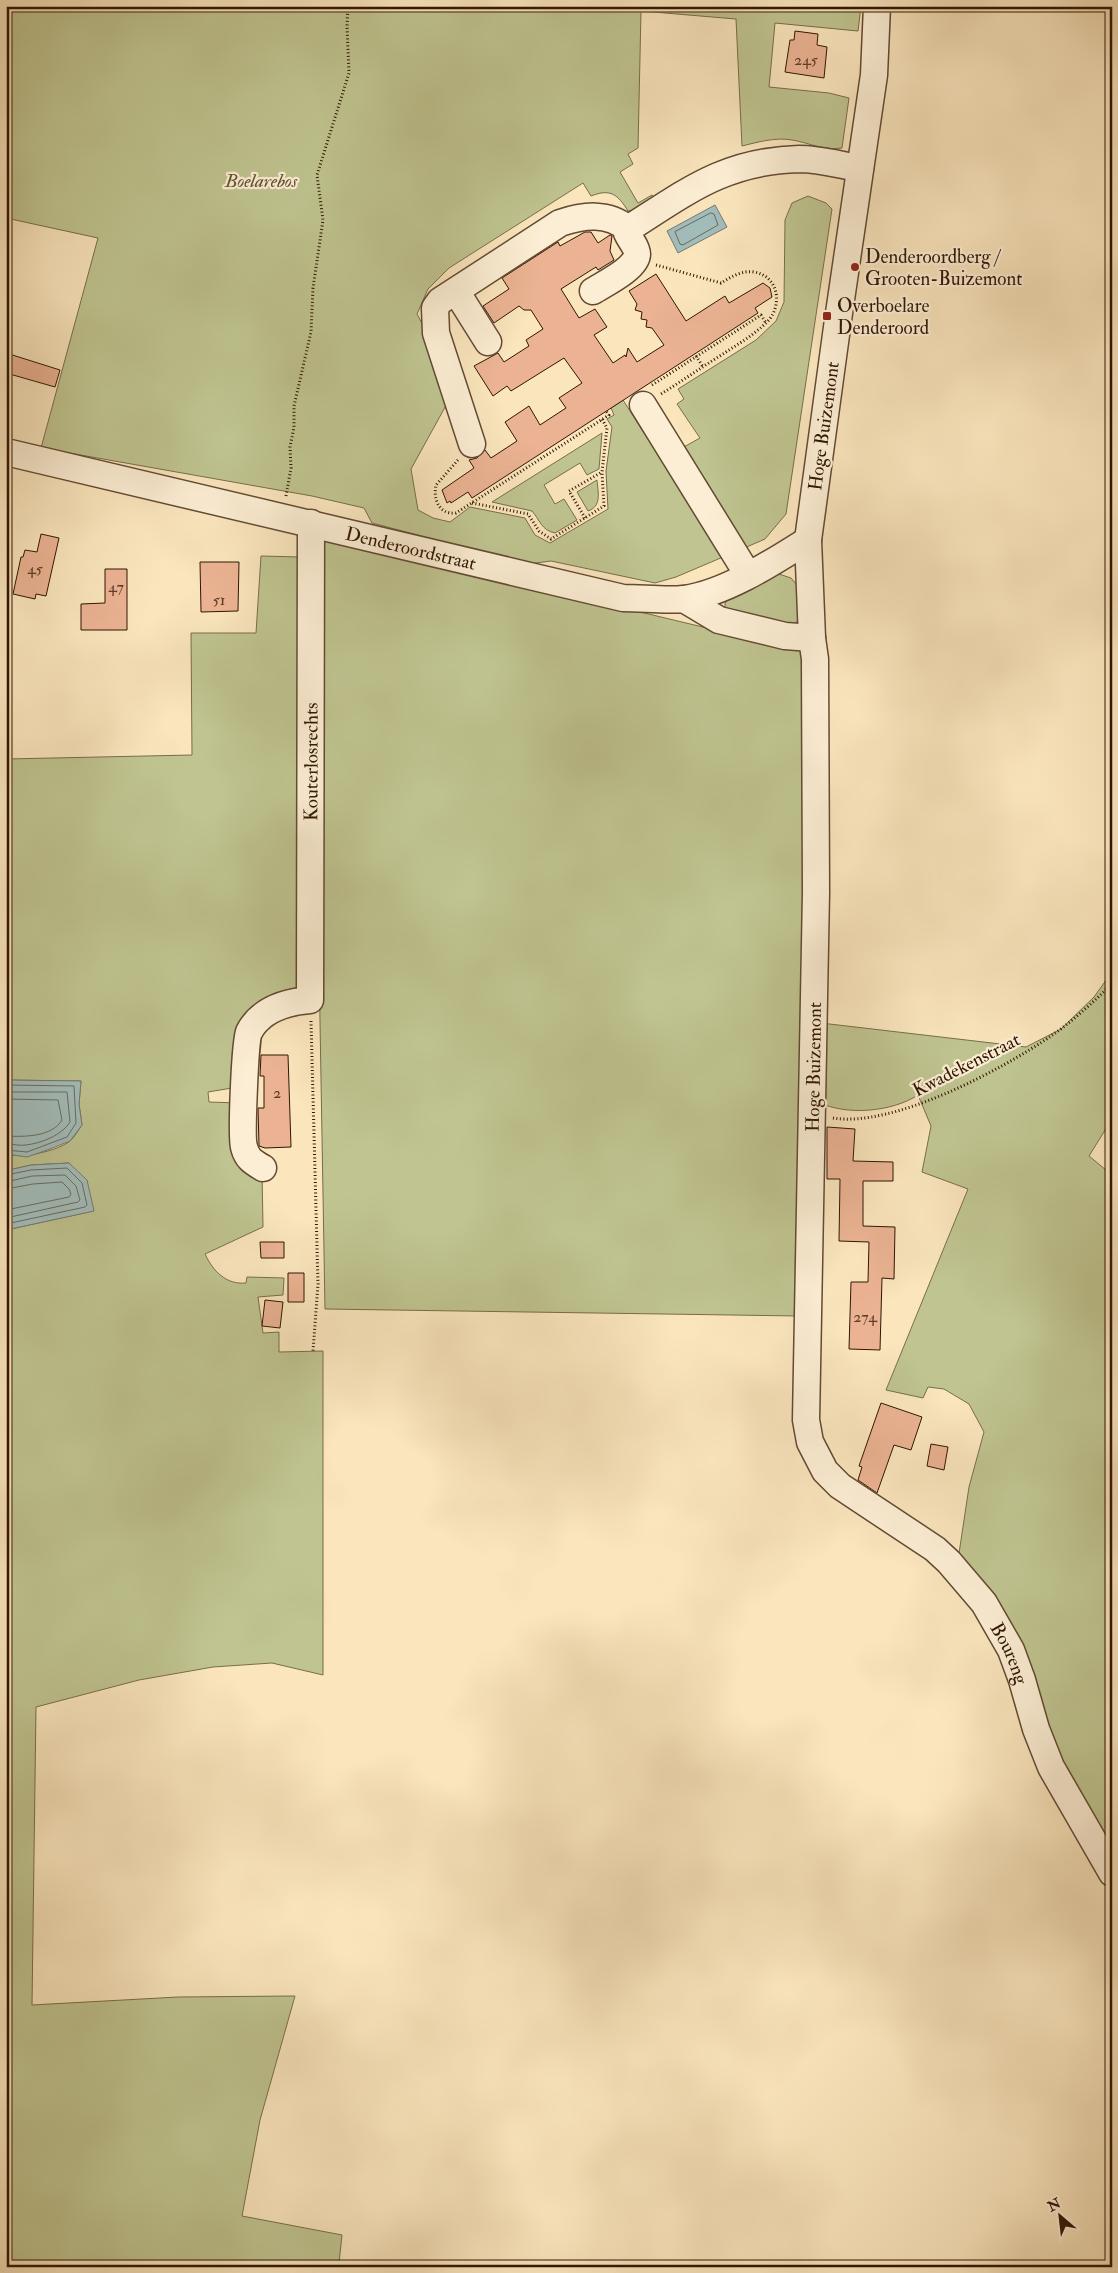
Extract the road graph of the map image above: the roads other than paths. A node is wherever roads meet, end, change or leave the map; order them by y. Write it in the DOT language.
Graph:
graph roads {
  1 [pos="878,6"];
  2 [pos="860,168"];
  3 [pos="628,229"];
  4 [pos="456,291"];
  5 [pos="593,291"];
  6 [pos="488,342"];
  7 [pos="644,398"];
  8 [pos="472,444"];
  9 [pos="6,452"];
  10 [pos="312,523"];
  11 [pos="808,540"];
  12 [pos="748,575"];
  13 [pos="684,599"];
  14 [pos="812,638"];
  15 [pos="263,1168"];
  16 [pos="840,1486"];
  17 [pos="1112,1873"];
  1 -- 2 [label="street, Hoge Buizemont"];
  2 -- 3 [label="street"];
  2 -- 11 [label="street, Hoge Buizemont"];
  3 -- 4 [label="street"];
  3 -- 5 [label="street"];
  4 -- 6 [label="street"];
  4 -- 8 [label="street"];
  7 -- 12 [label="street"];
  9 -- 10 [label="street, Denderoordstraat"];
  10 -- 13 [label="street, Denderoordstraat"];
  10 -- 15 [label="street, Kouterlosrechts"];
  11 -- 12 [label="street, Denderoordstraat"];
  11 -- 14 [label="street, Hoge Buizemont"];
  12 -- 13 [label="street, Denderoordstraat"];
  13 -- 14 [label="street"];
  14 -- 16 [label="street, Hoge Buizemont"];
  16 -- 17 [label="street, Boureng"];
}
